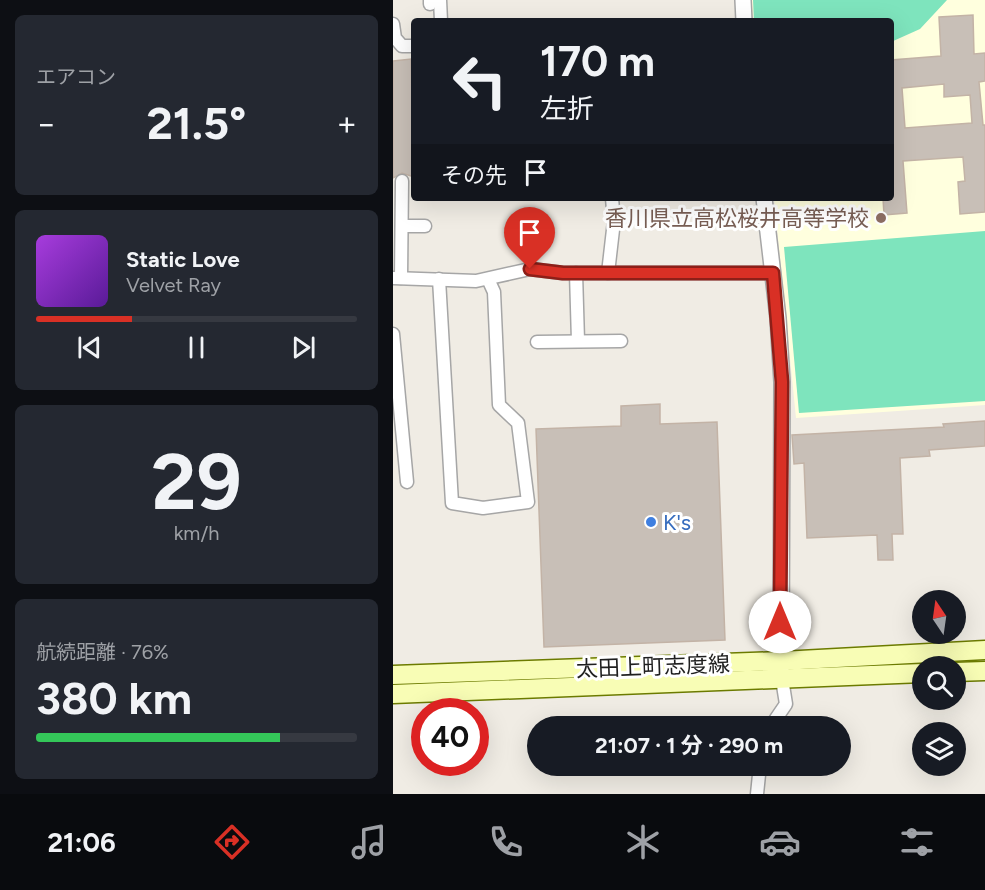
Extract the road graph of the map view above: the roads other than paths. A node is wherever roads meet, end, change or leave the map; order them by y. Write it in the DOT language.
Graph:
graph roads {
  1 [pos="743,0"];
  2 [pos="433,1"];
  3 [pos="440,18"];
  4 [pos="744,18"];
  5 [pos="393,24"];
  6 [pos="411,46"];
  7 [pos="402,181"];
  8 [pos="612,201"];
  9 [pos="764,201"];
  10 [pos="402,226"];
  11 [pos="426,226"];
  12 [pos="576,273"];
  13 [pos="608,273"];
  14 [pos="773,273"];
  15 [pos="397,278"];
  16 [pos="439,279"];
  17 [pos="488,279"];
  18 [pos="393,334"];
  19 [pos="578,341"];
  20 [pos="621,341"];
  21 [pos="537,342"];
  22 [pos="407,482"];
  23 [pos="985,650"];
  24 [pos="781,670"];
  25 [pos="985,671"];
  26 [pos="966,672"];
  27 [pos="912,674"];
  28 [pos="393,675"];
  29 [pos="393,694"];
  30 [pos="778,716"];
  31 [pos="759,776"];
  32 [pos="757,794"];
  1 -- 4 [label="street"];
  2 -- 3 [label="street"];
  5 -- 6 [label="street"];
  7 -- 10 [label="street"];
  8 -- 13 [label="street"];
  9 -- 14 [label="street"];
  10 -- 11 [label="street"];
  10 -- 15 [label="street"];
  12 -- 13 [label="street"];
  12 -- 17 [label="street"];
  12 -- 19 [label="street"];
  13 -- 14 [label="street"];
  14 -- 24 [label="street"];
  15 -- 16 [label="street"];
  16 -- 17 [label="street"];
  16 -- 17 [label="street"];
  18 -- 22 [label="street"];
  19 -- 20 [label="street"];
  19 -- 21 [label="street"];
  23 -- 24 [label="main road, 太田上町志度線"];
  24 -- 27 [label="main road, 太田上町志度線"];
  24 -- 28 [label="main road, 太田上町志度線"];
  24 -- 29 [label="main road, 太田上町志度線"];
  24 -- 30 [label="street"];
  25 -- 26 [label="main road"];
  31 -- 32 [label="street"];
}
